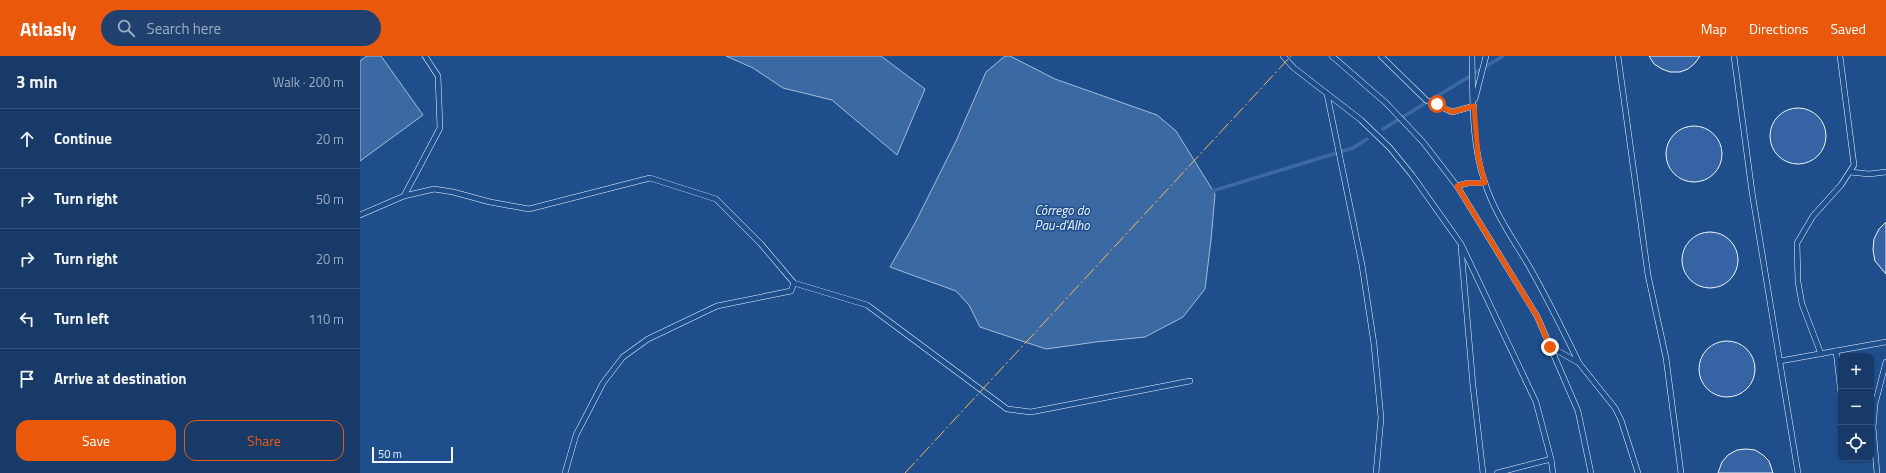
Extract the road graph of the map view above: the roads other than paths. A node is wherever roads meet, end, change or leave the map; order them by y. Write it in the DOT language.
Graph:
graph roads {
  1 [pos="425,56"];
  2 [pos="1283,56"];
  3 [pos="1332,56"];
  4 [pos="1381,56"];
  5 [pos="1472,56"];
  6 [pos="1618,56"];
  7 [pos="1734,56"];
  8 [pos="1840,56"];
  9 [pos="1485,58"];
  10 [pos="1327,94"];
  11 [pos="1474,106"];
  12 [pos="1850,172"];
  13 [pos="1886,172"];
  14 [pos="1485,183"];
  15 [pos="1457,186"];
  16 [pos="404,196"];
  17 [pos="360,215"];
  18 [pos="1461,244"];
  19 [pos="794,283"];
  20 [pos="1886,342"];
  21 [pos="1550,347"];
  22 [pos="1836,351"];
  23 [pos="1821,354"];
  24 [pos="1780,361"];
  25 [pos="1886,362"];
  26 [pos="1579,363"];
  27 [pos="1190,381"];
  28 [pos="1840,389"];
  29 [pos="1872,425"];
  30 [pos="1874,445"];
  31 [pos="1551,459"];
  32 [pos="565,473"];
  33 [pos="1376,473"];
  34 [pos="1484,473"];
  35 [pos="1497,473"];
  36 [pos="1553,473"];
  37 [pos="1590,473"];
  38 [pos="1638,473"];
  39 [pos="1681,473"];
  40 [pos="1798,473"];
  41 [pos="1877,473"];
  1 -- 16 [label="lane"];
  2 -- 10 [label="lane"];
  3 -- 15 [label="lane"];
  4 -- 11 [label="lane"];
  5 -- 11 [label="lane"];
  6 -- 39 [label="lane"];
  7 -- 24 [label="lane"];
  8 -- 12 [label="lane"];
  9 -- 11 [label="lane"];
  10 -- 18 [label="lane"];
  10 -- 33 [label="lane"];
  11 -- 14 [label="lane"];
  12 -- 13 [label="lane"];
  12 -- 23 [label="lane"];
  14 -- 15 [label="lane"];
  14 -- 26 [label="lane"];
  15 -- 21 [label="lane"];
  16 -- 17 [label="lane"];
  16 -- 19 [label="lane"];
  18 -- 31 [label="lane"];
  18 -- 34 [label="lane"];
  19 -- 27 [label="lane"];
  19 -- 32 [label="lane"];
  20 -- 22 [label="lane"];
  21 -- 26 [label="lane"];
  21 -- 37 [label="lane"];
  22 -- 23 [label="lane"];
  22 -- 28 [label="lane"];
  23 -- 24 [label="lane"];
  24 -- 40 [label="lane"];
  25 -- 29 [label="lane"];
  26 -- 38 [label="lane"];
  30 -- 41 [label="lane"];
  31 -- 35 [label="lane"];
  31 -- 36 [label="lane"];
}
